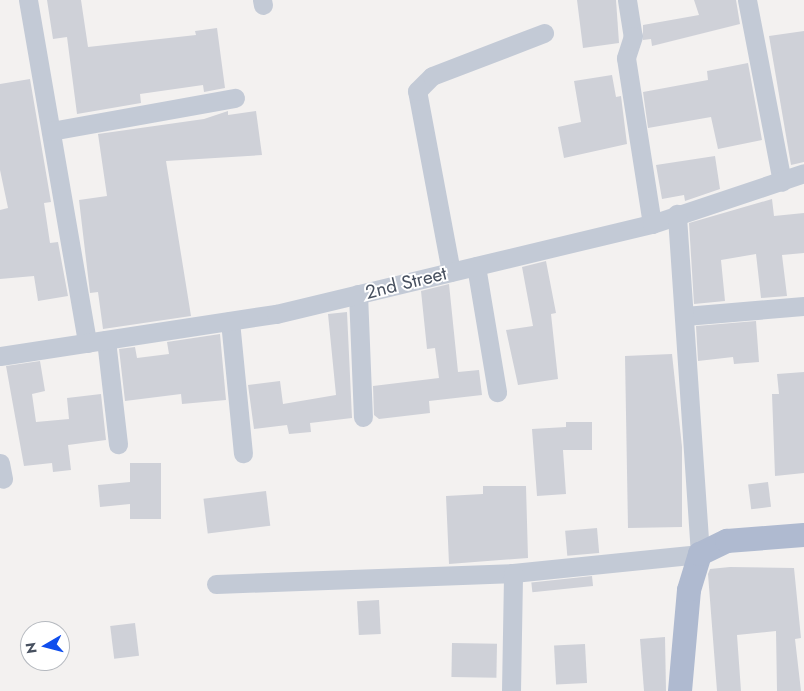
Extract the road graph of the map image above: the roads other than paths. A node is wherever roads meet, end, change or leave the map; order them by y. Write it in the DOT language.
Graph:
graph roads {
  1 [pos="28,0"];
  2 [pos="627,0"];
  3 [pos="747,0"];
  4 [pos="544,33"];
  5 [pos="235,98"];
  6 [pos="51,131"];
  7 [pos="804,174"];
  8 [pos="782,182"];
  9 [pos="678,214"];
  10 [pos="652,224"];
  11 [pos="476,266"];
  12 [pos="451,272"];
  13 [pos="358,294"];
  14 [pos="804,306"];
  15 [pos="685,316"];
  16 [pos="230,321"];
  17 [pos="106,340"];
  18 [pos="87,343"];
  19 [pos="0,356"];
  20 [pos="498,392"];
  21 [pos="363,416"];
  22 [pos="118,444"];
  23 [pos="243,453"];
  24 [pos="804,536"];
  25 [pos="804,548"];
  26 [pos="700,554"];
  27 [pos="513,573"];
  28 [pos="216,584"];
  29 [pos="511,691"];
  30 [pos="680,691"];
  1 -- 6 [label="street"];
  2 -- 10 [label="street"];
  3 -- 8 [label="street"];
  4 -- 12 [label="street"];
  5 -- 6 [label="street"];
  6 -- 18 [label="street"];
  7 -- 8 [label="street, 2nd Street"];
  8 -- 9 [label="street, 2nd Street"];
  9 -- 10 [label="street, 2nd Street"];
  9 -- 15 [label="street"];
  10 -- 11 [label="street, 2nd Street"];
  11 -- 12 [label="street, 2nd Street"];
  11 -- 20 [label="street"];
  12 -- 13 [label="street, 2nd Street"];
  13 -- 16 [label="street, 2nd Street"];
  13 -- 21 [label="street"];
  14 -- 15 [label="street"];
  15 -- 26 [label="street"];
  16 -- 17 [label="street, 2nd Street"];
  16 -- 23 [label="street"];
  17 -- 18 [label="street, 2nd Street"];
  17 -- 22 [label="street"];
  18 -- 19 [label="street, 2nd Street"];
  24 -- 26 [label="main road"];
  25 -- 26 [label="main road"];
  26 -- 27 [label="street"];
  26 -- 30 [label="main road"];
  27 -- 28 [label="street"];
  27 -- 29 [label="street"];
}
